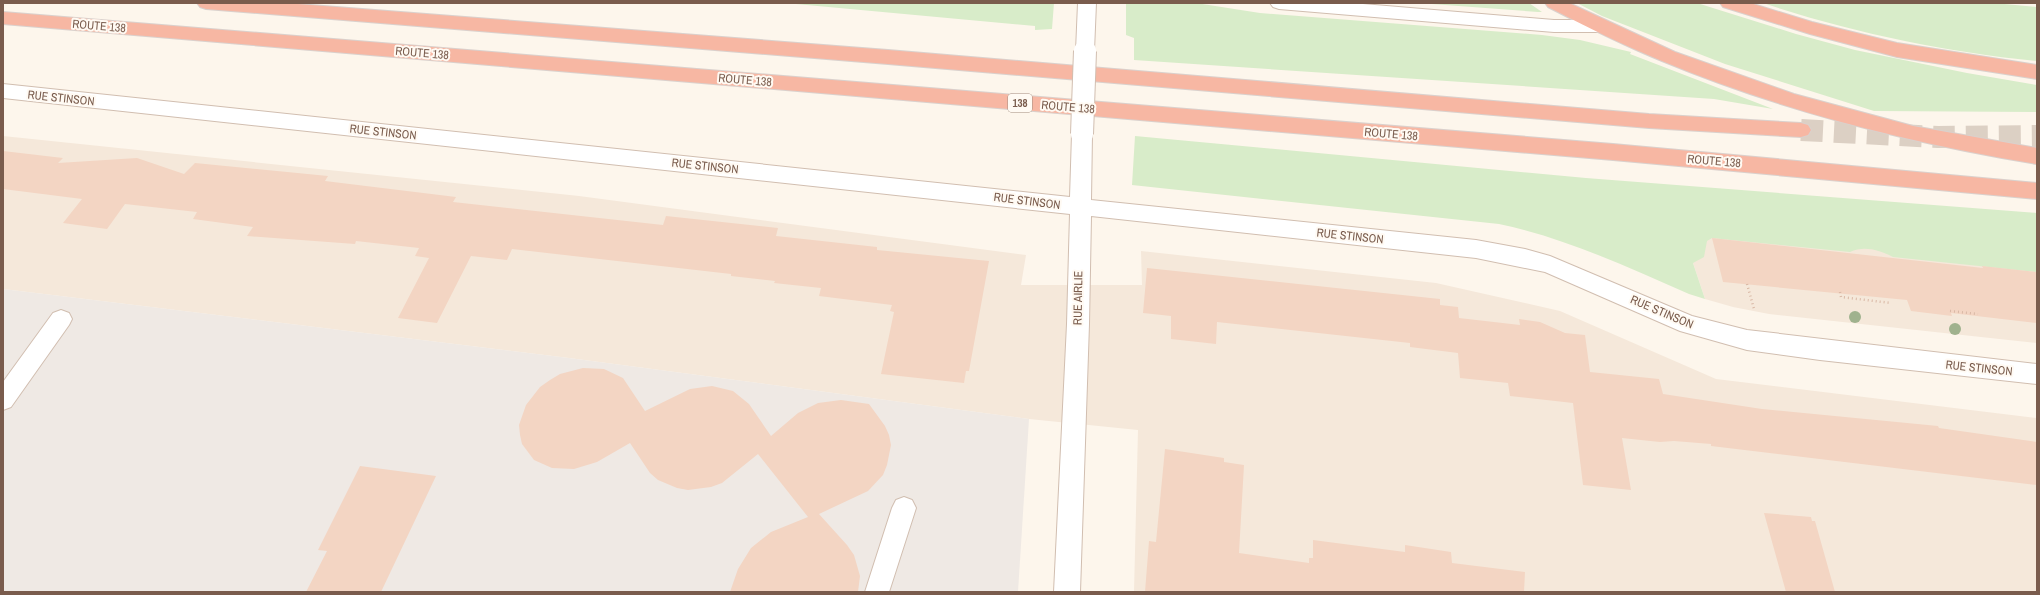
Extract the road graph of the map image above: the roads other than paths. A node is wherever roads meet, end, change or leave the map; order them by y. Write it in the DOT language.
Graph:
graph roads {
  1 [pos="206,3"];
  2 [pos="1087,3"];
  3 [pos="1279,3"];
  4 [pos="1554,3"];
  5 [pos="1729,3"];
  6 [pos="3,18"];
  7 [pos="1600,26"];
  8 [pos="2037,72"];
  9 [pos="3,91"];
  10 [pos="1801,130"];
  11 [pos="2037,156"];
  12 [pos="2037,191"];
  13 [pos="1080,208"];
  14 [pos="61,319"];
  15 [pos="2037,374"];
  16 [pos="3,400"];
  17 [pos="904,508"];
  18 [pos="877,592"];
  19 [pos="1067,592"];
  1 -- 10 [label="highway"];
  2 -- 13 [label="street, RUE AIRLIE, bridge"];
  3 -- 7 [label="lane"];
  4 -- 7 [label="highway"];
  5 -- 8 [label="highway"];
  6 -- 12 [label="highway, ROUTE 138 / 138"];
  7 -- 11 [label="highway"];
  9 -- 13 [label="street, RUE STINSON"];
  13 -- 15 [label="street, RUE STINSON"];
  13 -- 19 [label="street, RUE AIRLIE"];
  14 -- 16 [label="lane"];
  17 -- 18 [label="lane"];
}
